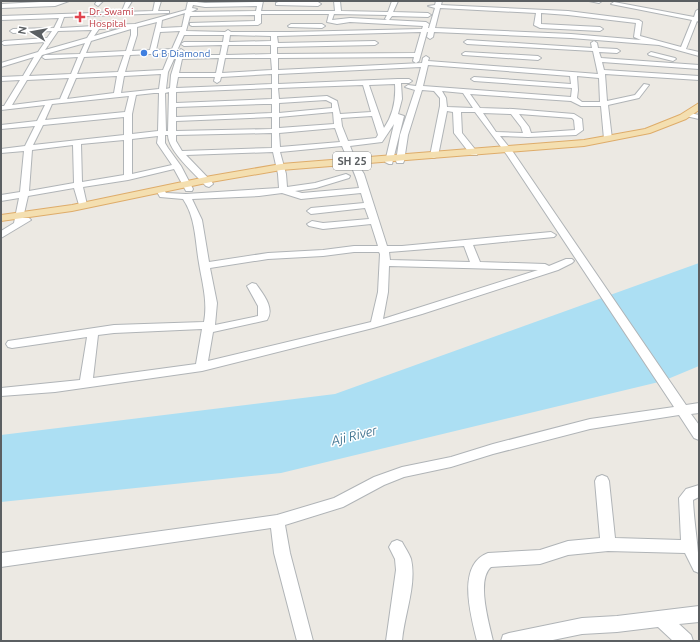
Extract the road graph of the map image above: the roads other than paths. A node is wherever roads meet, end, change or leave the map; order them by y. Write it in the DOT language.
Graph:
graph roads {
  1 [pos="45,1"];
  2 [pos="129,1"];
  3 [pos="158,1"];
  4 [pos="211,1"];
  5 [pos="336,1"];
  6 [pos="592,1"];
  7 [pos="260,2"];
  8 [pos="318,2"];
  9 [pos="599,2"];
  10 [pos="55,4"];
  11 [pos="66,4"];
  12 [pos="278,4"];
  13 [pos="435,4"];
  14 [pos="614,4"];
  15 [pos="1,6"];
  16 [pos="385,6"];
  17 [pos="393,7"];
  18 [pos="72,8"];
  19 [pos="422,9"];
  20 [pos="124,10"];
  21 [pos="192,10"];
  22 [pos="539,11"];
  23 [pos="649,11"];
  24 [pos="290,12"];
  25 [pos="318,12"];
  26 [pos="335,12"];
  27 [pos="141,13"];
  28 [pos="155,13"];
  29 [pos="258,13"];
  30 [pos="568,13"];
  31 [pos="102,14"];
  32 [pos="428,15"];
  33 [pos="62,16"];
  34 [pos="698,16"];
  35 [pos="1,18"];
  36 [pos="23,18"];
  37 [pos="163,18"];
  38 [pos="387,22"];
  39 [pos="639,22"];
  40 [pos="258,23"];
  41 [pos="137,25"];
  42 [pos="291,26"];
  43 [pos="331,26"];
  44 [pos="97,27"];
  45 [pos="57,28"];
  46 [pos="427,28"];
  47 [pos="569,28"];
  48 [pos="600,29"];
  49 [pos="159,30"];
  50 [pos="13,31"];
  51 [pos="184,31"];
  52 [pos="470,31"];
  53 [pos="228,32"];
  54 [pos="373,32"];
  55 [pos="257,33"];
  56 [pos="323,33"];
  57 [pos="274,34"];
  58 [pos="290,34"];
  59 [pos="536,35"];
  60 [pos="570,36"];
  61 [pos="593,38"];
  62 [pos="89,39"];
  63 [pos="50,40"];
  64 [pos="467,42"];
  65 [pos="375,43"];
  66 [pos="659,43"];
  67 [pos="184,44"];
  68 [pos="226,44"];
  69 [pos="275,44"];
  70 [pos="324,44"];
  71 [pos="2,45"];
  72 [pos="537,46"];
  73 [pos="573,49"];
  74 [pos="595,49"];
  75 [pos="683,49"];
  76 [pos="617,50"];
  77 [pos="153,52"];
  78 [pos="128,53"];
  79 [pos="465,54"];
  80 [pos="651,54"];
  81 [pos="699,54"];
  82 [pos="175,55"];
  83 [pos="418,55"];
  84 [pos="38,56"];
  85 [pos="82,56"];
  86 [pos="326,56"];
  87 [pos="382,56"];
  88 [pos="222,57"];
  89 [pos="274,57"];
  90 [pos="538,58"];
  91 [pos="598,60"];
  92 [pos="425,64"];
  93 [pos="1,65"];
  94 [pos="462,66"];
  95 [pos="698,66"];
  96 [pos="475,67"];
  97 [pos="327,70"];
  98 [pos="538,71"];
  99 [pos="165,72"];
  100 [pos="274,72"];
  101 [pos="121,74"];
  102 [pos="573,74"];
  103 [pos="601,74"];
  104 [pos="218,75"];
  105 [pos="73,76"];
  106 [pos="174,76"];
  107 [pos="411,76"];
  108 [pos="26,78"];
  109 [pos="699,78"];
  110 [pos="1,79"];
  111 [pos="474,79"];
  112 [pos="398,81"];
  113 [pos="365,82"];
  114 [pos="331,83"];
  115 [pos="646,85"];
  116 [pos="574,86"];
  117 [pos="274,87"];
  118 [pos="419,88"];
  119 [pos="216,89"];
  120 [pos="162,90"];
  121 [pos="173,90"];
  122 [pos="437,90"];
  123 [pos="469,92"];
  124 [pos="133,93"];
  125 [pos="117,95"];
  126 [pos="546,98"];
  127 [pos="310,99"];
  128 [pos="573,99"];
  129 [pos="332,100"];
  130 [pos="62,102"];
  131 [pos="274,102"];
  132 [pos="214,103"];
  133 [pos="49,104"];
  134 [pos="604,104"];
  135 [pos="173,105"];
  136 [pos="4,108"];
  137 [pos="443,109"];
  138 [pos="457,110"];
  139 [pos="478,110"];
  140 [pos="312,112"];
  141 [pos="513,112"];
  142 [pos="336,113"];
  143 [pos="128,114"];
  144 [pos="376,114"];
  145 [pos="546,114"];
  146 [pos="697,114"];
  147 [pos="275,115"];
  148 [pos="173,118"];
  149 [pos="212,118"];
  150 [pos="39,123"];
  151 [pos="338,126"];
  152 [pos="1,127"];
  153 [pos="668,127"];
  154 [pos="276,131"];
  155 [pos="162,133"];
  156 [pos="173,134"];
  157 [pos="494,134"];
  158 [pos="382,135"];
  159 [pos="528,135"];
  160 [pos="127,136"];
  161 [pos="608,139"];
  162 [pos="77,142"];
  163 [pos="209,143"];
  164 [pos="345,144"];
  165 [pos="28,148"];
  166 [pos="276,150"];
  167 [pos="1,151"];
  168 [pos="508,152"];
  169 [pos="180,153"];
  170 [pos="474,153"];
  171 [pos="434,156"];
  172 [pos="389,160"];
  173 [pos="400,160"];
  174 [pos="353,163"];
  175 [pos="177,166"];
  176 [pos="281,169"];
  177 [pos="346,176"];
  178 [pos="128,177"];
  179 [pos="207,182"];
  180 [pos="78,186"];
  181 [pos="187,190"];
  182 [pos="283,190"];
  183 [pos="364,190"];
  184 [pos="162,192"];
  185 [pos="24,195"];
  186 [pos="1,198"];
  187 [pos="83,205"];
  188 [pos="369,205"];
  189 [pos="311,211"];
  190 [pos="1,218"];
  191 [pos="21,219"];
  192 [pos="374,221"];
  193 [pos="1,224"];
  194 [pos="312,224"];
  195 [pos="1,235"];
  196 [pos="551,235"];
  197 [pos="467,243"];
  198 [pos="383,248"];
  199 [pos="569,261"];
  200 [pos="385,263"];
  201 [pos="205,266"];
  202 [pos="477,266"];
  203 [pos="554,268"];
  204 [pos="252,286"];
  205 [pos="376,324"];
  206 [pos="208,328"];
  207 [pos="94,332"];
  208 [pos="12,344"];
  209 [pos="202,367"];
  210 [pos="86,383"];
  211 [pos="1,392"];
  212 [pos="699,408"];
  213 [pos="683,410"];
  214 [pos="699,435"];
  215 [pos="602,481"];
  216 [pos="699,491"];
  217 [pos="277,521"];
  218 [pos="608,544"];
  219 [pos="690,547"];
  220 [pos="397,548"];
  221 [pos="1,560"];
  222 [pos="699,566"];
  223 [pos="699,614"];
  224 [pos="660,618"];
  225 [pos="305,641"];
  226 [pos="394,641"];
  227 [pos="485,641"];
  228 [pos="509,641"];
  229 [pos="685,641"];
  1 -- 10 [label="street"];
  2 -- 20 [label="street"];
  3 -- 28 [label="street"];
  4 -- 21 [label="street"];
  5 -- 26 [label="street"];
  6 -- 9 [label="street"];
  7 -- 21 [label="street"];
  7 -- 29 [label="street"];
  8 -- 12 [label="street"];
  8 -- 25 [label="street"];
  10 -- 11 [label="street"];
  10 -- 15 [label="street"];
  13 -- 22 [label="street"];
  13 -- 32 [label="street"];
  13 -- 46 [label="street"];
  14 -- 23 [label="street"];
  16 -- 17 [label="street"];
  17 -- 19 [label="street"];
  17 -- 26 [label="street"];
  17 -- 32 [label="street"];
  17 -- 38 [label="street"];
  18 -- 31 [label="street"];
  21 -- 28 [label="street"];
  21 -- 29 [label="street"];
  21 -- 37 [label="street"];
  21 -- 40 [label="street"];
  21 -- 51 [label="street"];
  22 -- 30 [label="street"];
  22 -- 47 [label="street"];
  23 -- 34 [label="street"];
  23 -- 39 [label="street"];
  24 -- 25 [label="street"];
  24 -- 29 [label="street"];
  24 -- 42 [label="street"];
  25 -- 26 [label="street"];
  26 -- 38 [label="street"];
  27 -- 28 [label="street"];
  27 -- 31 [label="street"];
  27 -- 41 [label="street"];
  29 -- 40 [label="street"];
  30 -- 39 [label="street"];
  30 -- 47 [label="street"];
  31 -- 33 [label="street"];
  31 -- 44 [label="street"];
  32 -- 46 [label="street"];
  33 -- 36 [label="street"];
  33 -- 45 [label="street"];
  34 -- 75 [label="street"];
  35 -- 36 [label="street"];
  36 -- 50 [label="street"];
  37 -- 41 [label="street"];
  37 -- 49 [label="street"];
  38 -- 46 [label="street"];
  39 -- 66 [label="street"];
  40 -- 55 [label="street"];
  41 -- 44 [label="street"];
  41 -- 62 [label="street"];
  41 -- 78 [label="street"];
  42 -- 43 [label="street"];
  42 -- 58 [label="street"];
  44 -- 45 [label="street"];
  44 -- 62 [label="street"];
  45 -- 50 [label="street"];
  45 -- 63 [label="street"];
  46 -- 52 [label="street"];
  46 -- 54 [label="street"];
  46 -- 83 [label="street"];
  46 -- 92 [label="street"];
  47 -- 48 [label="street"];
  47 -- 60 [label="street"];
  49 -- 51 [label="street"];
  49 -- 77 [label="street"];
  50 -- 71 [label="street"];
  51 -- 53 [label="street"];
  51 -- 67 [label="street"];
  51 -- 82 [label="street"];
  52 -- 59 [label="street"];
  52 -- 64 [label="street"];
  53 -- 55 [label="street"];
  53 -- 68 [label="street"];
  54 -- 56 [label="street"];
  54 -- 65 [label="street"];
  55 -- 57 [label="street"];
  56 -- 58 [label="street"];
  56 -- 70 [label="street"];
  57 -- 58 [label="street"];
  57 -- 69 [label="street"];
  59 -- 60 [label="street"];
  59 -- 72 [label="street"];
  60 -- 61 [label="street"];
  60 -- 73 [label="street"];
  61 -- 66 [label="street"];
  61 -- 74 [label="street"];
  62 -- 84 [label="street"];
  62 -- 85 [label="street"];
  63 -- 71 [label="street"];
  63 -- 84 [label="street"];
  64 -- 72 [label="street"];
  64 -- 79 [label="street"];
  65 -- 70 [label="street"];
  65 -- 87 [label="street"];
  66 -- 75 [label="street"];
  67 -- 68 [label="street"];
  67 -- 82 [label="street"];
  68 -- 69 [label="street"];
  68 -- 88 [label="street"];
  69 -- 70 [label="street"];
  69 -- 89 [label="street"];
  70 -- 86 [label="street"];
  72 -- 73 [label="street"];
  72 -- 90 [label="street"];
  73 -- 74 [label="street"];
  74 -- 76 [label="street"];
  74 -- 91 [label="street"];
  75 -- 81 [label="street"];
  77 -- 78 [label="street"];
  77 -- 82 [label="street"];
  78 -- 85 [label="street"];
  78 -- 101 [label="street"];
  79 -- 90 [label="street"];
  79 -- 94 [label="street"];
  80 -- 95 [label="street"];
  82 -- 88 [label="street"];
  82 -- 99 [label="street"];
  82 -- 106 [label="street"];
  83 -- 87 [label="street"];
  83 -- 107 [label="street"];
  84 -- 85 [label="street"];
  84 -- 93 [label="street"];
  84 -- 108 [label="street"];
  85 -- 105 [label="street"];
  86 -- 87 [label="street"];
  86 -- 89 [label="street"];
  86 -- 97 [label="street"];
  88 -- 89 [label="street"];
  88 -- 104 [label="street"];
  89 -- 100 [label="street"];
  90 -- 98 [label="street"];
  91 -- 95 [label="street"];
  91 -- 103 [label="street"];
  92 -- 94 [label="street"];
  92 -- 107 [label="street"];
  92 -- 118 [label="street"];
  94 -- 96 [label="street"];
  96 -- 98 [label="street"];
  96 -- 111 [label="street"];
  97 -- 100 [label="street"];
  97 -- 107 [label="street"];
  97 -- 114 [label="street"];
  98 -- 102 [label="street"];
  99 -- 101 [label="street"];
  99 -- 120 [label="street"];
  100 -- 104 [label="street"];
  100 -- 117 [label="street"];
  101 -- 105 [label="street"];
  101 -- 125 [label="street"];
  102 -- 103 [label="street"];
  102 -- 116 [label="street"];
  103 -- 109 [label="street"];
  103 -- 134 [label="street"];
  104 -- 106 [label="street"];
  104 -- 119 [label="street"];
  105 -- 108 [label="street"];
  105 -- 130 [label="street"];
  106 -- 121 [label="street"];
  107 -- 112 [label="street"];
  107 -- 118 [label="street"];
  107 -- 172 [label="street"];
  108 -- 110 [label="street"];
  108 -- 136 [label="street"];
  111 -- 116 [label="street"];
  111 -- 123 [label="street"];
  112 -- 113 [label="street"];
  112 -- 158 [label="street"];
  113 -- 114 [label="street"];
  113 -- 144 [label="street"];
  114 -- 117 [label="street"];
  114 -- 129 [label="street"];
  115 -- 134 [label="street"];
  116 -- 128 [label="street"];
  117 -- 119 [label="street"];
  117 -- 131 [label="street"];
  118 -- 122 [label="street"];
  118 -- 173 [label="street"];
  119 -- 121 [label="street"];
  119 -- 132 [label="street"];
  120 -- 121 [label="street"];
  120 -- 124 [label="street"];
  120 -- 155 [label="street"];
  121 -- 135 [label="street"];
  122 -- 123 [label="street"];
  122 -- 137 [label="street"];
  123 -- 126 [label="street"];
  123 -- 139 [label="street"];
  124 -- 125 [label="street"];
  124 -- 143 [label="street"];
  125 -- 130 [label="street"];
  126 -- 128 [label="street"];
  126 -- 145 [label="street"];
  127 -- 129 [label="street"];
  127 -- 131 [label="street"];
  127 -- 140 [label="street"];
  128 -- 134 [label="street"];
  129 -- 142 [label="street"];
  130 -- 133 [label="street"];
  131 -- 132 [label="street"];
  131 -- 147 [label="street"];
  132 -- 135 [label="street"];
  132 -- 149 [label="street"];
  133 -- 136 [label="street"];
  133 -- 150 [label="street"];
  134 -- 161 [label="street"];
  135 -- 148 [label="street"];
  137 -- 138 [label="street"];
  137 -- 171 [label="street"];
  138 -- 139 [label="street"];
  138 -- 170 [label="street"];
  139 -- 141 [label="street"];
  139 -- 157 [label="street"];
  140 -- 142 [label="street"];
  140 -- 147 [label="street"];
  141 -- 145 [label="street"];
  141 -- 159 [label="street"];
  142 -- 144 [label="street"];
  142 -- 151 [label="street"];
  143 -- 150 [label="street"];
  143 -- 160 [label="street"];
  144 -- 158 [label="street"];
  145 -- 159 [label="street"];
  146 -- 153 [label="main road"];
  147 -- 149 [label="street"];
  147 -- 154 [label="street"];
  148 -- 149 [label="street"];
  148 -- 156 [label="street"];
  149 -- 163 [label="street"];
  150 -- 152 [label="street"];
  150 -- 165 [label="street"];
  151 -- 154 [label="street"];
  151 -- 164 [label="street"];
  153 -- 161 [label="main road"];
  153 -- 168 [label="main road"];
  154 -- 163 [label="street"];
  154 -- 166 [label="street"];
  155 -- 156 [label="street"];
  155 -- 160 [label="street"];
  155 -- 175 [label="street"];
  156 -- 163 [label="street"];
  156 -- 169 [label="street"];
  157 -- 159 [label="street"];
  157 -- 168 [label="street"];
  158 -- 164 [label="street"];
  160 -- 162 [label="street"];
  160 -- 178 [label="street"];
  161 -- 168 [label="main road"];
  162 -- 165 [label="street"];
  162 -- 180 [label="street"];
  163 -- 166 [label="street"];
  163 -- 169 [label="street"];
  164 -- 166 [label="street"];
  164 -- 174 [label="street"];
  165 -- 167 [label="street"];
  165 -- 185 [label="street"];
  166 -- 176 [label="street"];
  168 -- 170 [label="main road"];
  168 -- 173 [label="main road"];
  168 -- 213 [label="street"];
  169 -- 179 [label="street"];
  170 -- 171 [label="main road"];
  171 -- 173 [label="main road"];
  172 -- 173 [label="main road"];
  172 -- 174 [label="main road"];
  174 -- 176 [label="main road"];
  174 -- 183 [label="street"];
  175 -- 178 [label="street"];
  175 -- 181 [label="street"];
  176 -- 179 [label="main road"];
  176 -- 182 [label="street"];
  177 -- 182 [label="street"];
  178 -- 180 [label="street"];
  179 -- 181 [label="main road"];
  180 -- 185 [label="street"];
  180 -- 187 [label="street"];
  181 -- 182 [label="street"];
  181 -- 184 [label="main road"];
  181 -- 201 [label="street"];
  182 -- 183 [label="street"];
  183 -- 188 [label="street"];
  184 -- 187 [label="main road"];
  184 -- 191 [label="main road"];
  185 -- 186 [label="street"];
  185 -- 191 [label="street"];
  187 -- 191 [label="main road"];
  188 -- 189 [label="street"];
  188 -- 192 [label="street"];
  190 -- 191 [label="main road"];
  191 -- 193 [label="main road"];
  191 -- 195 [label="street"];
  192 -- 194 [label="street"];
  192 -- 198 [label="street"];
  196 -- 197 [label="street"];
  197 -- 198 [label="street"];
  197 -- 202 [label="street"];
  198 -- 200 [label="street"];
  198 -- 201 [label="street"];
  199 -- 203 [label="street"];
  200 -- 202 [label="street"];
  200 -- 205 [label="street"];
  201 -- 206 [label="street"];
  202 -- 203 [label="street"];
  203 -- 205 [label="street"];
  204 -- 206 [label="street"];
  205 -- 209 [label="street"];
  206 -- 207 [label="street"];
  206 -- 209 [label="street"];
  207 -- 208 [label="street"];
  207 -- 210 [label="street"];
  209 -- 210 [label="street"];
  210 -- 211 [label="street"];
  212 -- 213 [label="street"];
  213 -- 214 [label="street"];
  213 -- 217 [label="street"];
  215 -- 218 [label="street"];
  216 -- 219 [label="street"];
  217 -- 221 [label="street"];
  217 -- 225 [label="street"];
  218 -- 219 [label="street"];
  218 -- 227 [label="street"];
  219 -- 222 [label="street"];
  220 -- 226 [label="street"];
  223 -- 224 [label="street"];
  224 -- 228 [label="street"];
  224 -- 229 [label="street"];
}
